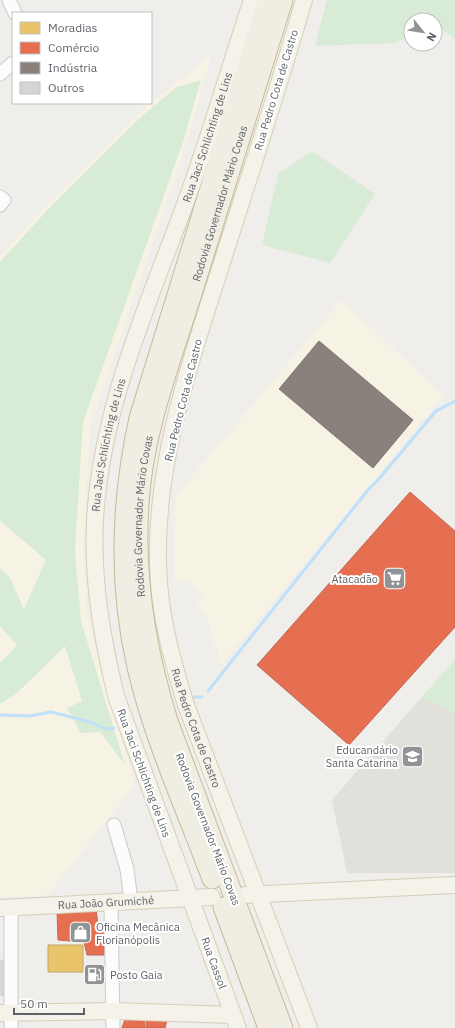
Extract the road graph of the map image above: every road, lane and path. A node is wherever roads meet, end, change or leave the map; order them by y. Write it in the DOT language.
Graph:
graph roads {
  1 [pos="8,0"];
  2 [pos="252,0"];
  3 [pos="268,0"];
  4 [pos="283,0"];
  5 [pos="304,0"];
  6 [pos="14,12"];
  7 [pos="12,64"];
  8 [pos="0,74"];
  9 [pos="0,196"];
  10 [pos="0,205"];
  11 [pos="114,825"];
  12 [pos="455,885"];
  13 [pos="253,897"];
  14 [pos="190,898"];
  15 [pos="131,902"];
  16 [pos="111,903"];
  17 [pos="5,908"];
  18 [pos="196,913"];
  19 [pos="113,1011"];
  20 [pos="7,1018"];
  21 [pos="236,1021"];
  22 [pos="113,1028"];
  23 [pos="268,1028"];
  24 [pos="282,1028"];
  25 [pos="309,1028"];
  1 -- 6 [label="street"];
  2 -- 14 [label="main road, Rua Jaci Schlichting de Lins"];
  3 -- 23 [label="highway, Rodovia Governador Mário Covas"];
  4 -- 24 [label="highway, Rodovia Governador Mário Covas"];
  5 -- 13 [label="main road, Rua Pedro Cota de Castro"];
  7 -- 8 [label="street"];
  9 -- 10 [label="street"];
  11 -- 15 [label="street"];
  12 -- 13 [label="main road"];
  13 -- 25 [label="main road, Rua Pedro Cota de Castro"];
  14 -- 15 [label="main road, Rua João Grumiché"];
  14 -- 18 [label="main road, Rua Cassol"];
  14 -- 18 [label="main road, Rua João Grumiché"];
  15 -- 16 [label="main road, Rua João Grumiché"];
  16 -- 17 [label="main road, Rua João Grumiché"];
  16 -- 19 [label="street"];
  17 -- 20 [label="street"];
  18 -- 21 [label="main road, Rua Cassol"];
  19 -- 20 [label="main road"];
  19 -- 21 [label="main road"];
  19 -- 22 [label="street"];
}
